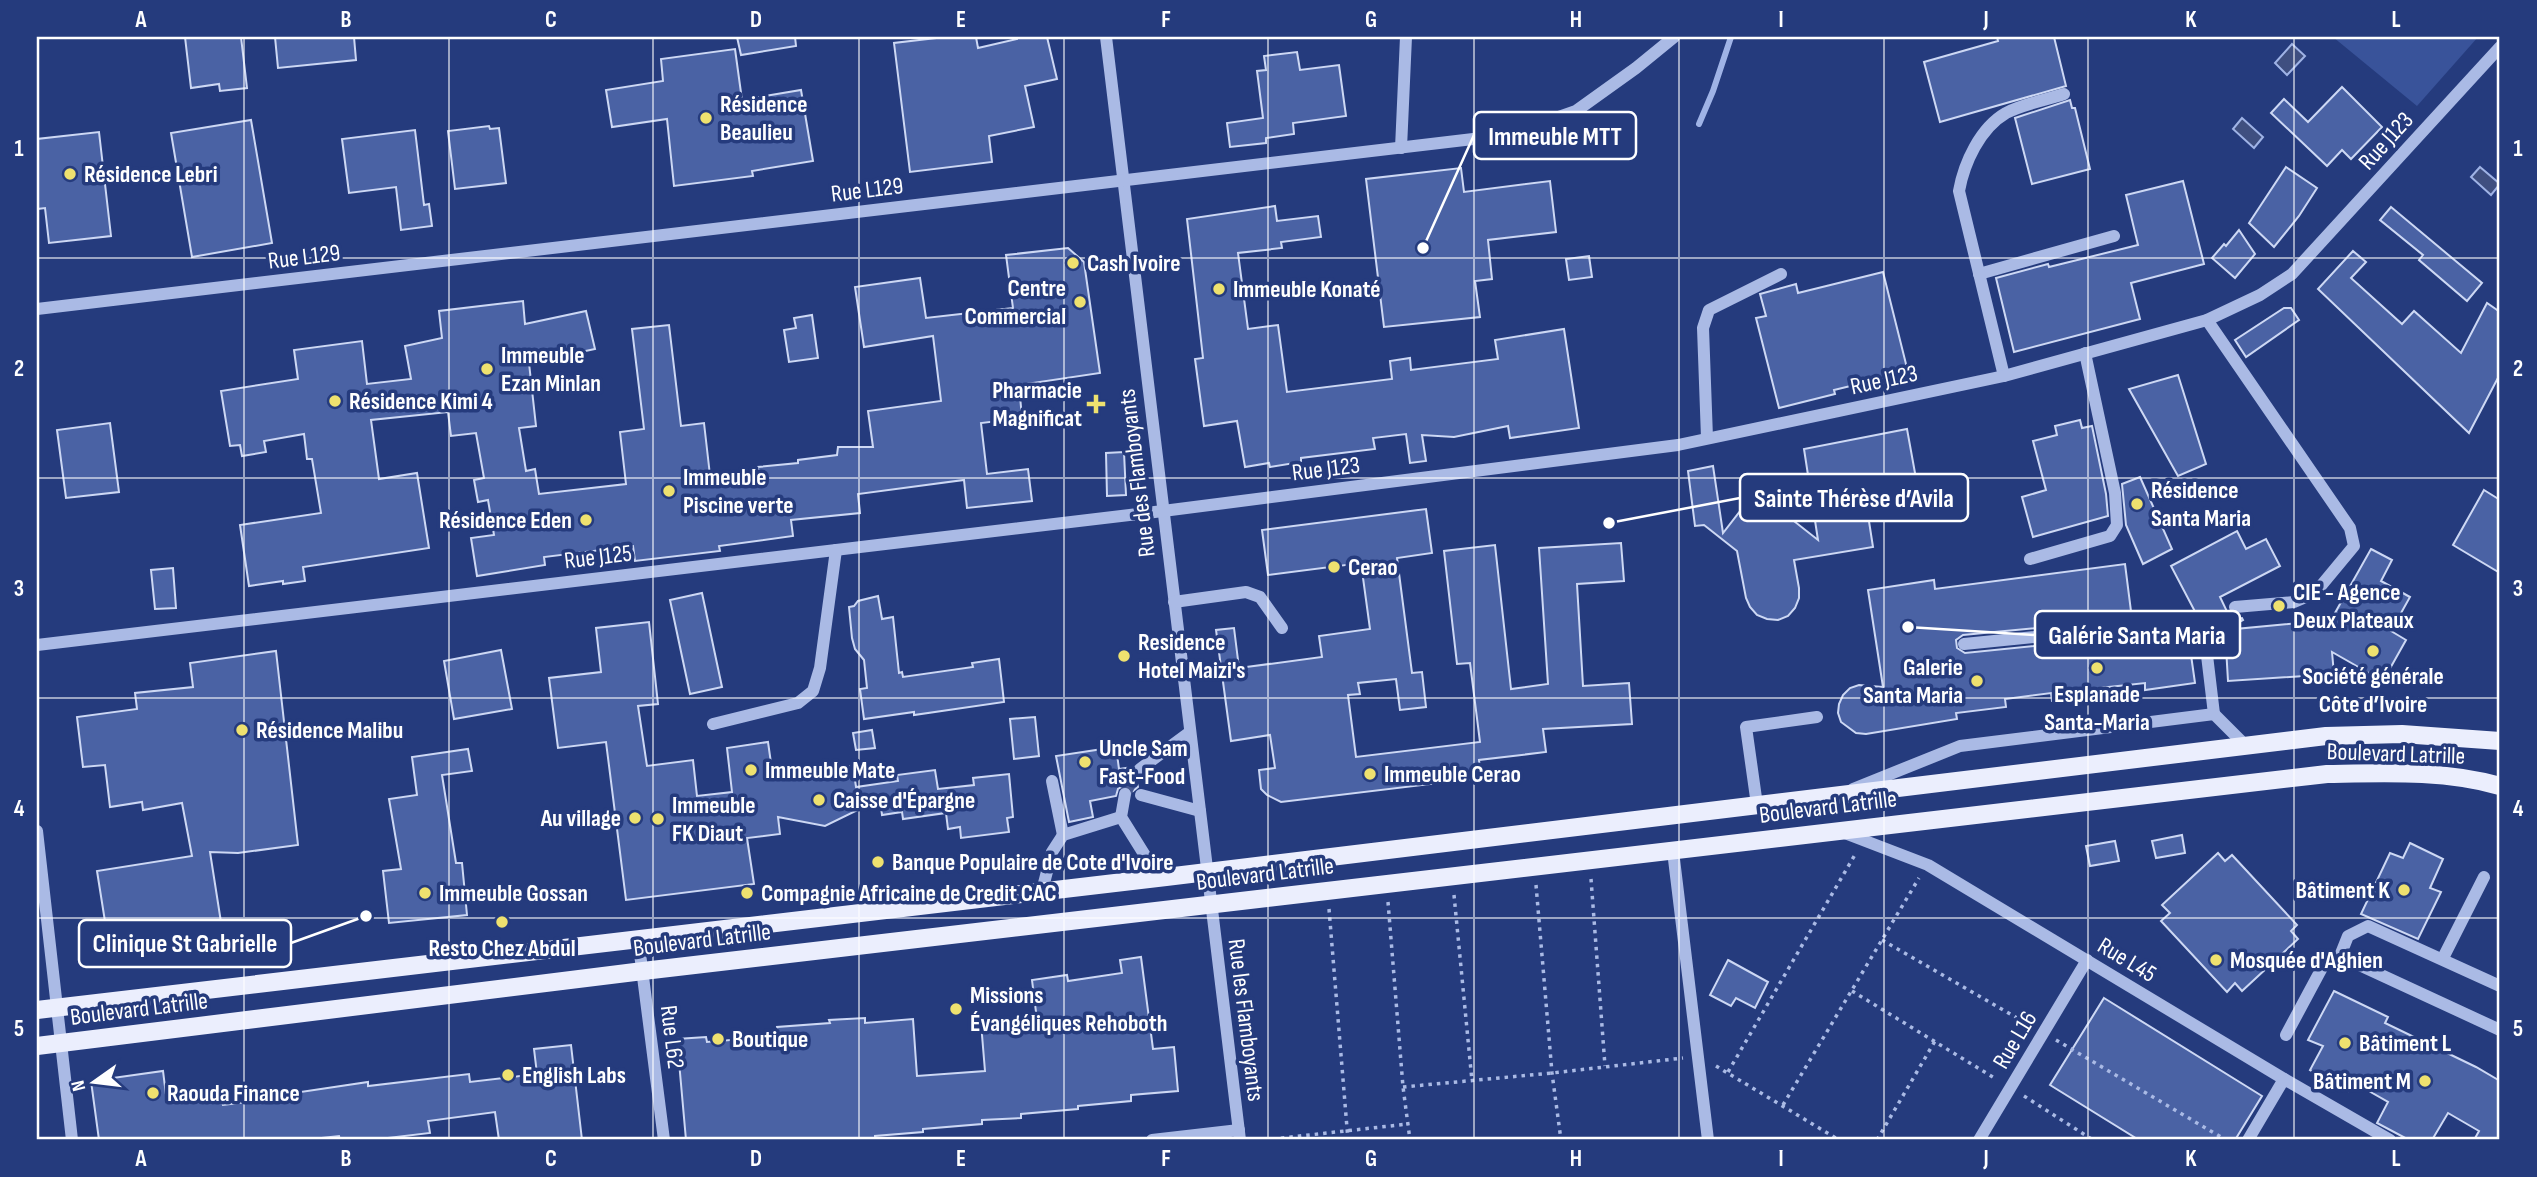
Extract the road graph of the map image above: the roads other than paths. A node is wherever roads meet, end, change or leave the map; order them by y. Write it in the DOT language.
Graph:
graph roads {
  1 [pos="1106,37"];
  2 [pos="1406,37"];
  3 [pos="1674,37"];
  4 [pos="2500,47"];
  5 [pos="2064,94"];
  6 [pos="1401,148"];
  7 [pos="1123,181"];
  8 [pos="2114,236"];
  9 [pos="1781,274"];
  10 [pos="1979,274"];
  11 [pos="37,309"];
  12 [pos="2207,320"];
  13 [pos="2085,353"];
  14 [pos="2004,376"];
  15 [pos="1707,438"];
  16 [pos="1163,511"];
  17 [pos="836,550"];
  18 [pos="2030,559"];
  19 [pos="1174,602"];
  20 [pos="2235,607"];
  21 [pos="1282,628"];
  22 [pos="1964,643"];
  23 [pos="37,645"];
  24 [pos="2214,714"];
  25 [pos="1817,717"];
  26 [pos="713,724"];
  27 [pos="1190,732"];
  28 [pos="2499,737"];
  29 [pos="2246,746"];
  30 [pos="1140,769"];
  31 [pos="1052,781"];
  32 [pos="2500,786"];
  33 [pos="1125,794"];
  34 [pos="1141,795"];
  35 [pos="1837,795"];
  36 [pos="1757,805"];
  37 [pos="1200,811"];
  38 [pos="1121,817"];
  39 [pos="1835,830"];
  40 [pos="37,831"];
  41 [pos="1063,835"];
  42 [pos="1673,850"];
  43 [pos="1207,872"];
  44 [pos="2484,877"];
  45 [pos="1159,878"];
  46 [pos="1042,891"];
  47 [pos="1211,905"];
  48 [pos="638,938"];
  49 [pos="2340,956"];
  50 [pos="2443,958"];
  51 [pos="2087,960"];
  52 [pos="643,971"];
  53 [pos="2500,986"];
  54 [pos="57,1007"];
  55 [pos="37,1010"];
  56 [pos="2500,1030"];
  57 [pos="2286,1035"];
  58 [pos="61,1042"];
  59 [pos="37,1046"];
  60 [pos="2284,1079"];
  61 [pos="1240,1135"];
  62 [pos="72,1140"];
  63 [pos="664,1140"];
  64 [pos="1152,1140"];
  65 [pos="1708,1140"];
  66 [pos="1979,1140"];
  67 [pos="2248,1140"];
  68 [pos="2390,1140"];
  1 -- 7 [label="street, Rue des Flamboyants"];
  2 -- 6 [label="street"];
  3 -- 6 [label="street, Rue L129"];
  4 -- 12 [label="street, Rue J123"];
  5 -- 10 [label="street"];
  6 -- 7 [label="street, Rue L129"];
  7 -- 11 [label="street, Rue L129"];
  7 -- 16 [label="street, Rue des Flamboyants"];
  8 -- 10 [label="street"];
  9 -- 15 [label="street"];
  10 -- 14 [label="street"];
  12 -- 13 [label="street, Rue J123"];
  12 -- 20 [label="street"];
  13 -- 14 [label="street, Rue J123"];
  13 -- 18 [label="street"];
  14 -- 15 [label="street, Rue J123"];
  15 -- 16 [label="street, Rue J123"];
  16 -- 17 [label="street, Rue J125"];
  16 -- 19 [label="street, Rue des Flamboyants"];
  17 -- 23 [label="street, Rue J125"];
  17 -- 26 [label="street"];
  19 -- 21 [label="street"];
  19 -- 27 [label="street, Rue des Flamboyants"];
  22 -- 24 [label="street"];
  24 -- 29 [label="street"];
  24 -- 35 [label="street"];
  25 -- 36 [label="street"];
  27 -- 30 [label="street"];
  27 -- 37 [label="street, Rue des Flamboyants"];
  28 -- 29 [label="main road, Boulevard Latrille"];
  29 -- 35 [label="main road, Boulevard Latrille"];
  31 -- 41 [label="street"];
  32 -- 39 [label="main road, Boulevard Latrille"];
  33 -- 38 [label="street"];
  34 -- 37 [label="street"];
  35 -- 36 [label="main road, Boulevard Latrille"];
  36 -- 43 [label="main road, Boulevard Latrille"];
  37 -- 43 [label="street, Rue des Flamboyants"];
  38 -- 41 [label="street"];
  38 -- 45 [label="street"];
  39 -- 42 [label="main road, Boulevard Latrille"];
  39 -- 51 [label="street, Rue L45"];
  40 -- 54 [label="street"];
  41 -- 46 [label="street"];
  42 -- 47 [label="main road, Boulevard Latrille"];
  42 -- 65 [label="street"];
  43 -- 45 [label="main road, Boulevard Latrille"];
  43 -- 47 [label="street, Rue des Flamboyants"];
  44 -- 50 [label="street"];
  45 -- 46 [label="main road, Boulevard Latrille"];
  46 -- 48 [label="main road, Boulevard Latrille"];
  47 -- 52 [label="main road, Boulevard Latrille"];
  47 -- 61 [label="street, Rue les Flamboyants"];
  48 -- 52 [label="street, Rue L62"];
  48 -- 54 [label="main road, Boulevard Latrille"];
  49 -- 50 [label="street"];
  49 -- 56 [label="street"];
  49 -- 57 [label="street"];
  50 -- 53 [label="street"];
  51 -- 60 [label="street, Rue L45"];
  51 -- 66 [label="street, Rue L16"];
  52 -- 58 [label="main road, Boulevard Latrille"];
  52 -- 63 [label="street, Rue L62"];
  54 -- 55 [label="main road, Boulevard Latrille"];
  54 -- 58 [label="street"];
  58 -- 59 [label="main road, Boulevard Latrille"];
  58 -- 62 [label="street"];
  60 -- 67 [label="street"];
  60 -- 68 [label="street, Rue L45"];
  61 -- 64 [label="street"];
}
